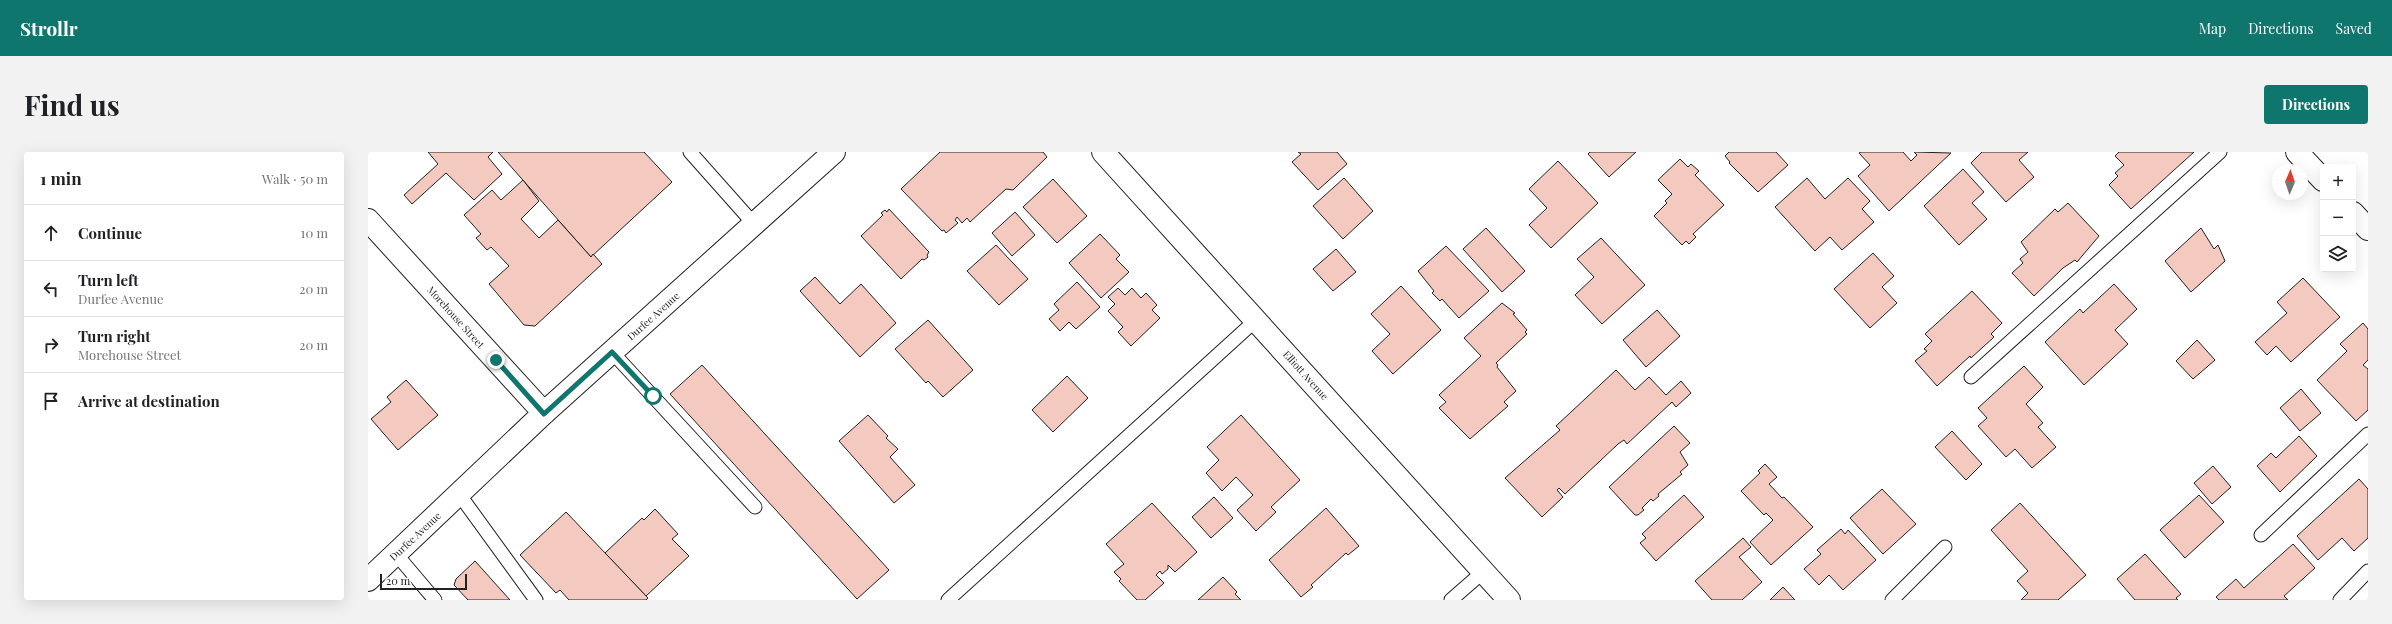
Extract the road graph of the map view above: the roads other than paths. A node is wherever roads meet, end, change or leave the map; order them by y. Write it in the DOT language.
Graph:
graph roads {
  1 [pos="690,152"];
  2 [pos="834,152"];
  3 [pos="1102,152"];
  4 [pos="2220,152"];
  5 [pos="2297,152"];
  6 [pos="2320,177"];
  7 [pos="2356,216"];
  8 [pos="368,220"];
  9 [pos="754,224"];
  10 [pos="2368,229"];
  11 [pos="1256,320"];
  12 [pos="612,352"];
  13 [pos="1971,377"];
  14 [pos="544,414"];
  15 [pos="2368,434"];
  16 [pos="459,494"];
  17 [pos="755,507"];
  18 [pos="2261,534"];
  19 [pos="1946,547"];
  20 [pos="396,554"];
  21 [pos="1483,572"];
  22 [pos="2368,572"];
  23 [pos="368,580"];
  24 [pos="435,600"];
  25 [pos="536,600"];
  26 [pos="948,600"];
  27 [pos="1451,600"];
  28 [pos="1509,600"];
  29 [pos="1892,600"];
  30 [pos="2340,600"];
  1 -- 9 [label="lane"];
  2 -- 9 [label="street, Durfee Avenue"];
  3 -- 11 [label="street, Elliott Avenue"];
  4 -- 13 [label="lane"];
  5 -- 6 [label="street"];
  7 -- 10 [label="street"];
  8 -- 14 [label="street, Morehouse Street"];
  9 -- 12 [label="street, Durfee Avenue"];
  11 -- 21 [label="street, Elliott Avenue"];
  11 -- 26 [label="lane"];
  12 -- 14 [label="street, Durfee Avenue"];
  12 -- 17 [label="lane"];
  14 -- 16 [label="street, Durfee Avenue"];
  15 -- 18 [label="lane"];
  16 -- 20 [label="street, Durfee Avenue"];
  16 -- 25 [label="lane"];
  19 -- 29 [label="lane"];
  20 -- 23 [label="street, Durfee Avenue"];
  20 -- 24 [label="lane"];
  21 -- 27 [label="lane"];
  21 -- 28 [label="street, Elliott Avenue"];
  22 -- 30 [label="lane"];
}
